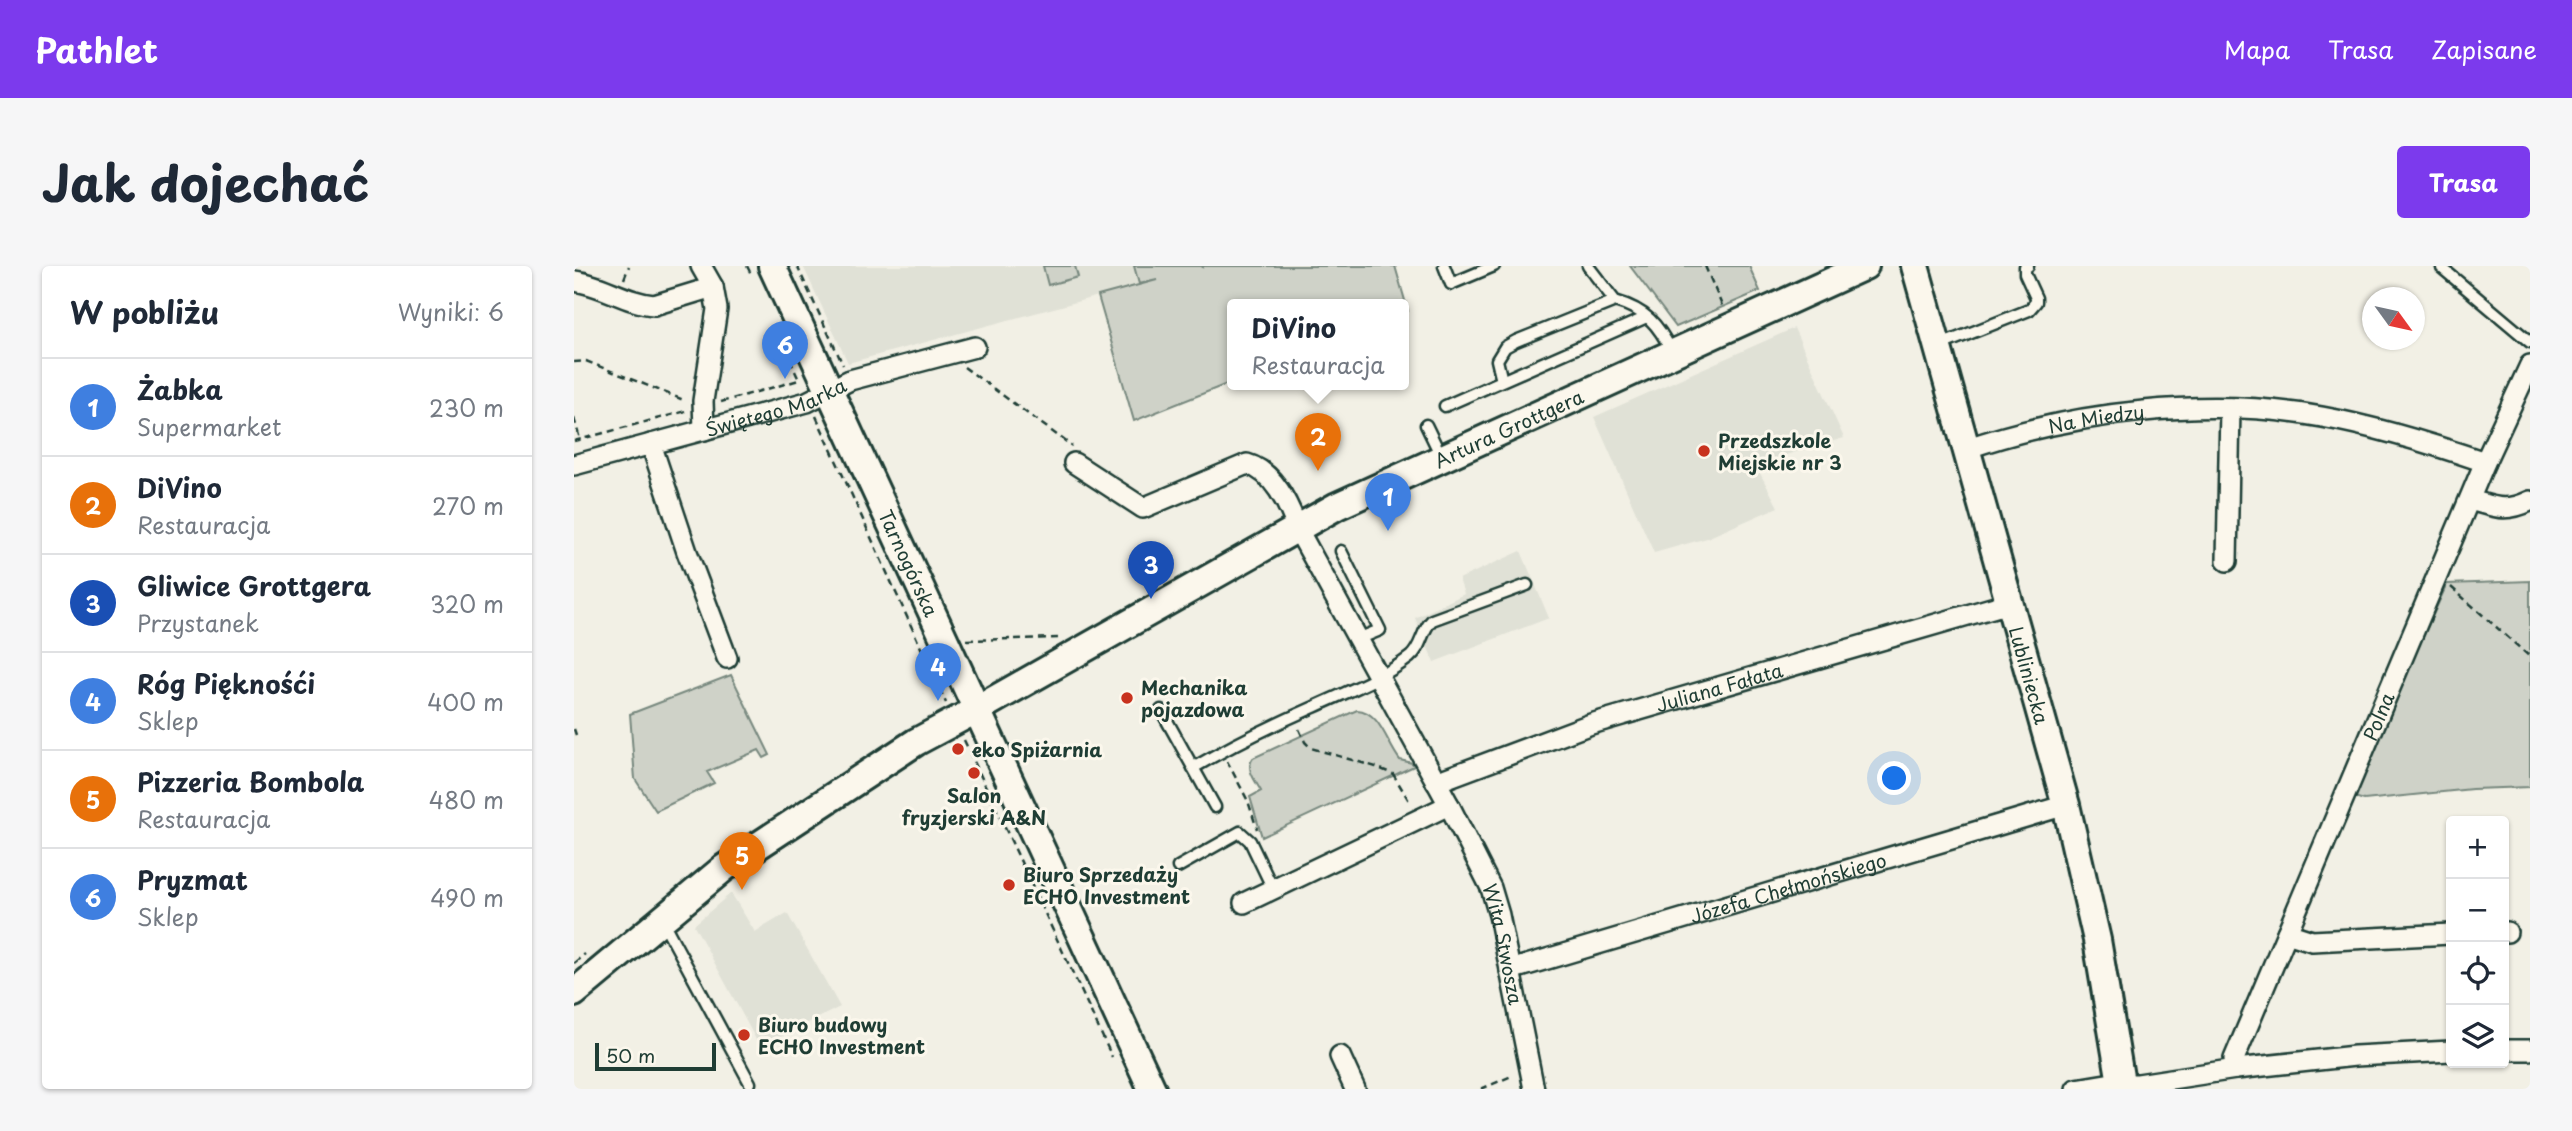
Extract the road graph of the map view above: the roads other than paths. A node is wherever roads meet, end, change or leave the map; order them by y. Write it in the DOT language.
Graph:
graph roads {
  1 [pos="701,266"];
  2 [pos="772,266"];
  3 [pos="1444,266"];
  4 [pos="1493,266"];
  5 [pos="1588,266"];
  6 [pos="1865,266"];
  7 [pos="1915,266"];
  8 [pos="2028,266"];
  9 [pos="2442,268"];
  10 [pos="574,281"];
  11 [pos="713,287"];
  12 [pos="1615,301"];
  13 [pos="1647,317"];
  14 [pos="2530,342"];
  15 [pos="1938,346"];
  16 [pos="975,347"];
  17 [pos="1672,352"];
  18 [pos="2529,371"];
  19 [pos="1502,381"];
  20 [pos="840,385"];
  21 [pos="1445,406"];
  22 [pos="2230,408"];
  23 [pos="1426,425"];
  24 [pos="704,430"];
  25 [pos="651,444"];
  26 [pos="1965,449"];
  27 [pos="1077,457"];
  28 [pos="1441,457"];
  29 [pos="2485,462"];
  30 [pos="574,465"];
  31 [pos="2470,500"];
  32 [pos="2530,501"];
  33 [pos="1297,528"];
  34 [pos="1341,551"];
  35 [pos="2227,561"];
  36 [pos="1527,585"];
  37 [pos="2009,603"];
  38 [pos="1358,639"];
  39 [pos="727,658"];
  40 [pos="1378,676"];
  41 [pos="976,710"];
  42 [pos="1161,710"];
  43 [pos="1193,768"];
  44 [pos="1436,782"];
  45 [pos="1449,805"];
  46 [pos="2066,805"];
  47 [pos="1215,807"];
  48 [pos="1178,867"];
  49 [pos="1273,889"];
  50 [pos="1244,904"];
  51 [pos="662,919"];
  52 [pos="2287,933"];
  53 [pos="2446,934"];
  54 [pos="1510,970"];
  55 [pos="574,993"];
  56 [pos="2509,1050"];
  57 [pos="2530,1050"];
  58 [pos="2446,1051"];
  59 [pos="1340,1056"];
  60 [pos="2235,1069"];
  61 [pos="750,1083"];
  62 [pos="2122,1086"];
  63 [pos="1152,1089"];
  64 [pos="1355,1089"];
  65 [pos="1534,1089"];
  66 [pos="2076,1089"];
  1 -- 11 [label="street"];
  2 -- 20 [label="street, Tarnogórska"];
  3 -- 4 [label="lane"];
  5 -- 12 [label="lane"];
  6 -- 17 [label="street, Artura Grottgera"];
  7 -- 15 [label="street, Lubliniecka"];
  8 -- 15 [label="lane"];
  9 -- 14 [label="lane"];
  10 -- 11 [label="street"];
  11 -- 24 [label="street"];
  12 -- 13 [label="lane"];
  12 -- 19 [label="lane"];
  13 -- 17 [label="lane"];
  13 -- 19 [label="lane"];
  15 -- 26 [label="street, Lubliniecka"];
  16 -- 20 [label="street, Świętego Marka"];
  17 -- 28 [label="street, Artura Grottgera"];
  18 -- 29 [label="street, Polna"];
  19 -- 21 [label="lane"];
  20 -- 24 [label="street, Świętego Marka"];
  20 -- 41 [label="street, Tarnogórska"];
  22 -- 26 [label="street, Na Miedzy"];
  22 -- 29 [label="street, Na Miedzy"];
  22 -- 35 [label="street"];
  23 -- 28 [label="lane"];
  24 -- 25 [label="street, Świętego Marka"];
  25 -- 30 [label="street, Świętego Marka"];
  25 -- 39 [label="street"];
  26 -- 37 [label="street, Lubliniecka"];
  27 -- 33 [label="street"];
  28 -- 33 [label="street, Artura Grottgera"];
  29 -- 31 [label="street, Polna"];
  31 -- 32 [label="street"];
  31 -- 52 [label="street, Polna"];
  33 -- 38 [label="street, Wita Stwosza"];
  33 -- 41 [label="street, Artura Grottgera"];
  34 -- 38 [label="lane"];
  36 -- 40 [label="lane"];
  37 -- 44 [label="street, Juliana Fałata"];
  37 -- 46 [label="street, Lubliniecka"];
  38 -- 40 [label="street, Wita Stwosza"];
  40 -- 43 [label="lane"];
  40 -- 44 [label="street, Wita Stwosza"];
  41 -- 51 [label="street, Artura Grottgera"];
  41 -- 63 [label="street, Tarnogórska"];
  42 -- 43 [label="lane"];
  43 -- 47 [label="lane"];
  44 -- 45 [label="street, Wita Stwosza"];
  45 -- 49 [label="street"];
  45 -- 54 [label="street, Wita Stwosza"];
  46 -- 54 [label="street, Józefa Chełmońskiego"];
  46 -- 62 [label="street, Lubliniecka"];
  48 -- 49 [label="lane"];
  49 -- 50 [label="street"];
  51 -- 55 [label="street, Artura Grottgera"];
  51 -- 61 [label="lane"];
  52 -- 53 [label="street"];
  52 -- 60 [label="street, Polna"];
  54 -- 65 [label="street, Wita Stwosza"];
  56 -- 57 [label="street"];
  58 -- 60 [label="street"];
  59 -- 64 [label="street"];
  60 -- 62 [label="street"];
  62 -- 66 [label="street"];
}
